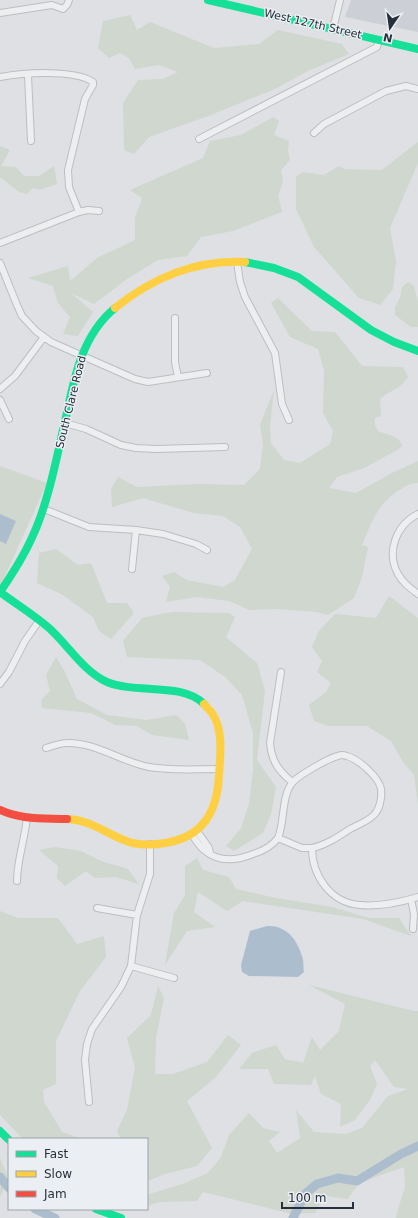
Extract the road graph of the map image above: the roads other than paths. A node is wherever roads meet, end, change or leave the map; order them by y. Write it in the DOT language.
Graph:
graph roads {
  1 [pos="68,0"];
  2 [pos="208,0"];
  3 [pos="340,0"];
  4 [pos="53,2"];
  5 [pos="0,12"];
  6 [pos="333,29"];
  7 [pos="379,40"];
  8 [pos="418,49"];
  9 [pos="28,75"];
  10 [pos="0,77"];
  11 [pos="418,89"];
  12 [pos="314,134"];
  13 [pos="199,139"];
  14 [pos="31,141"];
  15 [pos="100,210"];
  16 [pos="79,212"];
  17 [pos="0,243"];
  18 [pos="237,262"];
  19 [pos="0,266"];
  20 [pos="174,318"];
  21 [pos="44,337"];
  22 [pos="418,351"];
  23 [pos="82,356"];
  24 [pos="207,373"];
  25 [pos="178,377"];
  26 [pos="0,389"];
  27 [pos="0,400"];
  28 [pos="9,419"];
  29 [pos="289,420"];
  30 [pos="65,423"];
  31 [pos="225,447"];
  32 [pos="44,509"];
  33 [pos="418,514"];
  34 [pos="136,530"];
  35 [pos="207,550"];
  36 [pos="132,569"];
  37 [pos="0,592"];
  38 [pos="418,594"];
  39 [pos="39,621"];
  40 [pos="281,672"];
  41 [pos="0,684"];
  42 [pos="46,748"];
  43 [pos="219,769"];
  44 [pos="292,782"];
  45 [pos="0,810"];
  46 [pos="27,817"];
  47 [pos="194,833"];
  48 [pos="278,838"];
  49 [pos="150,844"];
  50 [pos="312,848"];
  51 [pos="17,881"];
  52 [pos="418,897"];
  53 [pos="411,899"];
  54 [pos="97,908"];
  55 [pos="137,915"];
  56 [pos="413,929"];
  57 [pos="131,966"];
  58 [pos="174,978"];
  59 [pos="89,1102"];
  60 [pos="0,1131"];
  61 [pos="8,1139"];
  62 [pos="99,1210"];
  63 [pos="121,1218"];
  1 -- 4 [label="street"];
  2 -- 6 [label="street, West 127th Street"];
  3 -- 6 [label="street"];
  4 -- 5 [label="street"];
  6 -- 7 [label="street, West 127th Street"];
  7 -- 8 [label="street, West 127th Street"];
  7 -- 13 [label="street"];
  9 -- 10 [label="street"];
  9 -- 14 [label="street"];
  9 -- 16 [label="street"];
  11 -- 12 [label="street"];
  15 -- 16 [label="street"];
  16 -- 17 [label="street"];
  18 -- 22 [label="street, South Clare Road"];
  18 -- 23 [label="street, South Clare Road"];
  18 -- 29 [label="street"];
  19 -- 21 [label="street"];
  20 -- 25 [label="street"];
  21 -- 23 [label="street"];
  21 -- 26 [label="street"];
  23 -- 25 [label="street"];
  23 -- 30 [label="street, South Clare Road"];
  24 -- 25 [label="street"];
  27 -- 28 [label="street"];
  30 -- 31 [label="street"];
  30 -- 32 [label="street, South Clare Road"];
  32 -- 34 [label="street"];
  32 -- 37 [label="street, South Clare Road"];
  33 -- 38 [label="street"];
  34 -- 35 [label="street"];
  34 -- 36 [label="street"];
  37 -- 39 [label="street"];
  39 -- 41 [label="street"];
  39 -- 43 [label="street"];
  40 -- 44 [label="street"];
  42 -- 43 [label="street"];
  43 -- 47 [label="street"];
  44 -- 48 [label="street"];
  44 -- 50 [label="street"];
  45 -- 46 [label="street"];
  46 -- 49 [label="street"];
  46 -- 51 [label="street"];
  47 -- 48 [label="street"];
  47 -- 49 [label="street"];
  48 -- 50 [label="street"];
  49 -- 55 [label="street"];
  50 -- 53 [label="street"];
  52 -- 53 [label="street"];
  53 -- 56 [label="street"];
  54 -- 55 [label="street"];
  55 -- 57 [label="street"];
  57 -- 58 [label="street"];
  57 -- 59 [label="street"];
  60 -- 61 [label="street"];
  62 -- 63 [label="street"];
}
